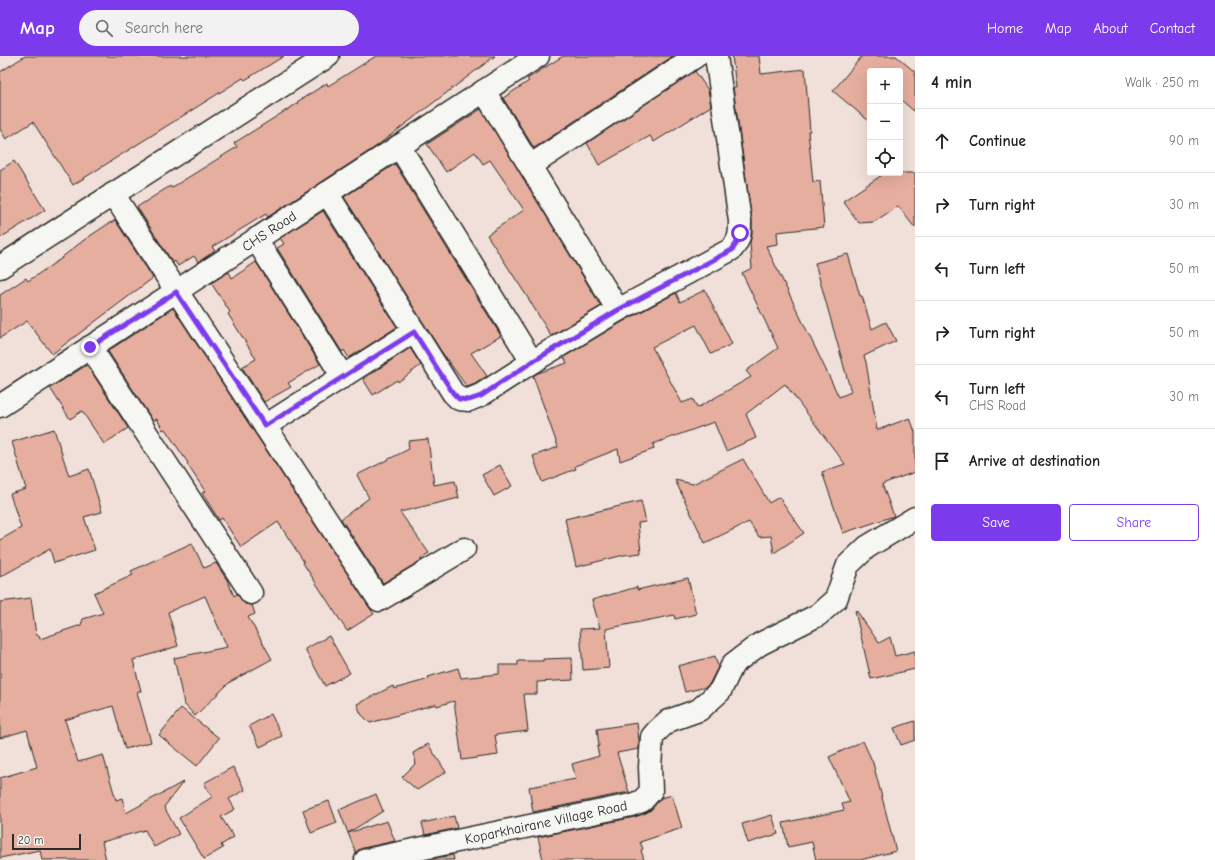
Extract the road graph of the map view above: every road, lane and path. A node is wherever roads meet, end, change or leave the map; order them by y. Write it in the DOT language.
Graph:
graph roads {
  1 [pos="328,56"];
  2 [pos="538,56"];
  3 [pos="696,56"];
  4 [pos="716,56"];
  5 [pos="484,91"];
  6 [pos="399,146"];
  7 [pos="530,166"];
  8 [pos="327,193"];
  9 [pos="113,194"];
  10 [pos="256,239"];
  11 [pos="0,267"];
  12 [pos="176,292"];
  13 [pos="618,310"];
  14 [pos="414,332"];
  15 [pos="90,347"];
  16 [pos="532,362"];
  17 [pos="343,377"];
  18 [pos="0,406"];
  19 [pos="265,426"];
  20 [pos="915,518"];
  21 [pos="464,549"];
  22 [pos="250,593"];
  23 [pos="366,860"];
  1 -- 9 [label="street"];
  2 -- 5 [label="street, CHS Road"];
  3 -- 7 [label="street"];
  4 -- 13 [label="street"];
  5 -- 6 [label="street, CHS Road"];
  5 -- 7 [label="street"];
  6 -- 8 [label="street, CHS Road"];
  6 -- 16 [label="street"];
  7 -- 13 [label="street"];
  8 -- 10 [label="street, CHS Road"];
  8 -- 14 [label="street"];
  9 -- 11 [label="street"];
  9 -- 12 [label="street"];
  10 -- 12 [label="street, CHS Road"];
  10 -- 17 [label="street"];
  12 -- 15 [label="street, CHS Road"];
  12 -- 19 [label="street"];
  13 -- 16 [label="street"];
  14 -- 16 [label="street"];
  14 -- 17 [label="street"];
  15 -- 18 [label="street, CHS Road"];
  15 -- 22 [label="street"];
  17 -- 19 [label="street"];
  19 -- 21 [label="street"];
  20 -- 23 [label="street, Koparkhairane Village Road"];
}
